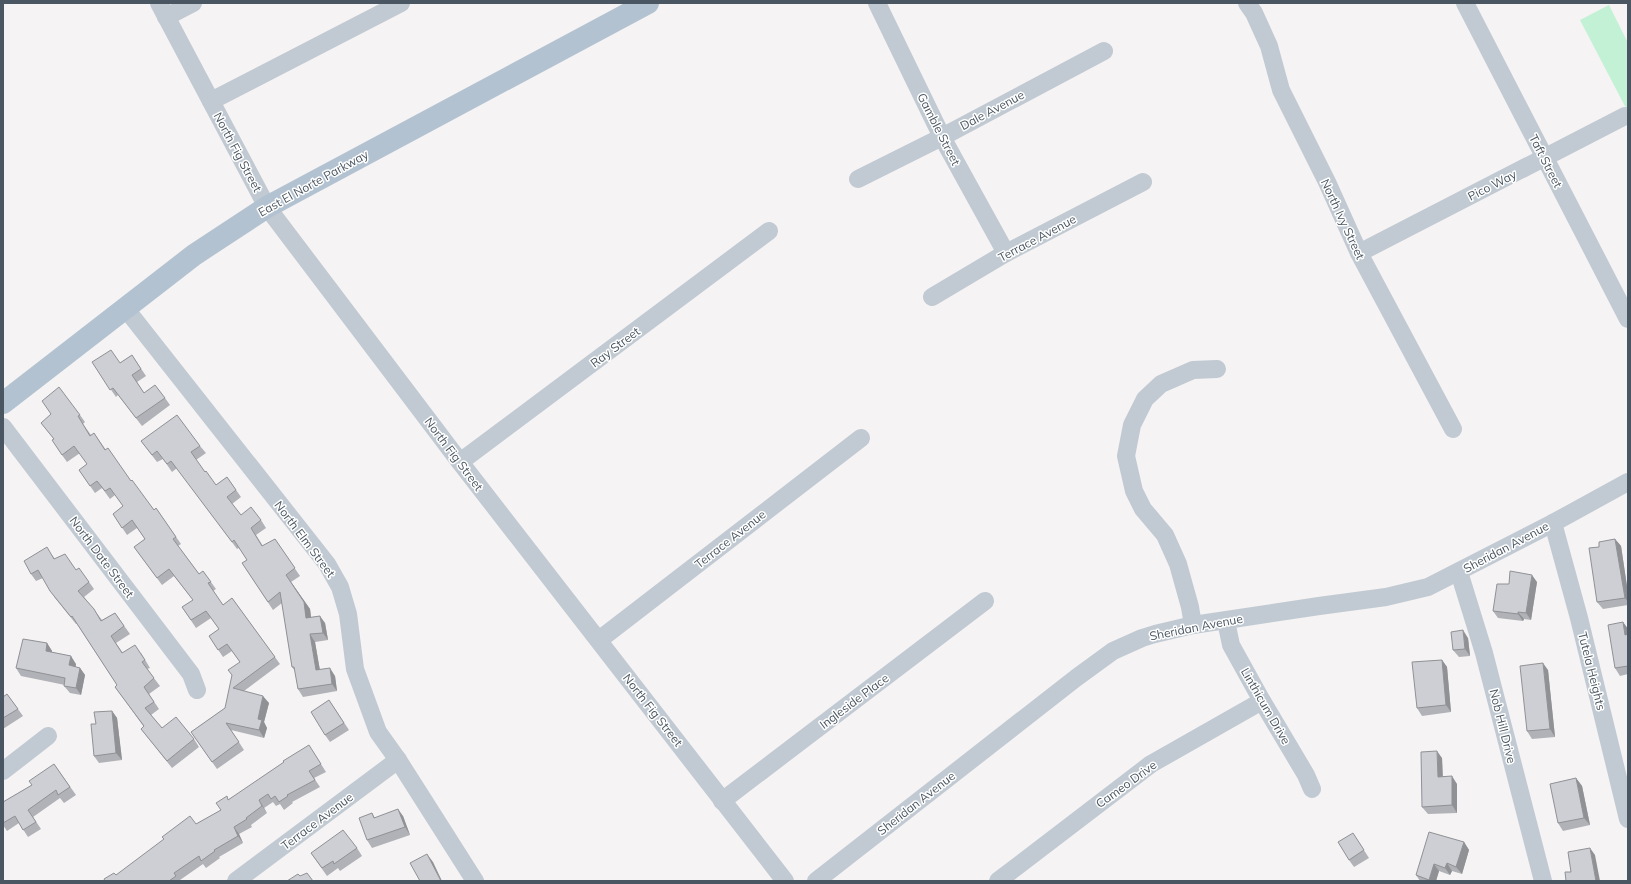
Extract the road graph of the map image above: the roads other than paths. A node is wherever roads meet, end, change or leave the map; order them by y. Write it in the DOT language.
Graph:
graph roads {
  1 [pos="193,3"];
  2 [pos="401,3"];
  3 [pos="648,3"];
  4 [pos="877,3"];
  5 [pos="1247,3"];
  6 [pos="1465,3"];
  7 [pos="163,10"];
  8 [pos="1104,51"];
  9 [pos="211,101"];
  10 [pos="1625,116"];
  11 [pos="942,137"];
  12 [pos="1545,158"];
  13 [pos="858,180"];
  14 [pos="1143,182"];
  15 [pos="267,207"];
  16 [pos="769,231"];
  17 [pos="1006,253"];
  18 [pos="1358,253"];
  19 [pos="932,297"];
  20 [pos="126,308"];
  21 [pos="1628,319"];
  22 [pos="1217,369"];
  23 [pos="3,403"];
  24 [pos="3,427"];
  25 [pos="1453,429"];
  26 [pos="861,438"];
  27 [pos="460,462"];
  28 [pos="1628,482"];
  29 [pos="1553,523"];
  30 [pos="1459,572"];
  31 [pos="985,601"];
  32 [pos="1226,621"];
  33 [pos="1193,625"];
  34 [pos="599,640"];
  35 [pos="197,690"];
  36 [pos="1262,701"];
  37 [pos="48,736"];
  38 [pos="398,760"];
  39 [pos="3,771"];
  40 [pos="1312,789"];
  41 [pos="722,801"];
  42 [pos="1628,819"];
  43 [pos="236,881"];
  44 [pos="475,881"];
  45 [pos="785,881"];
  46 [pos="816,881"];
  47 [pos="998,881"];
  48 [pos="1543,881"];
  1 -- 7 [label="street"];
  2 -- 9 [label="street"];
  3 -- 15 [label="main road, East El Norte Parkway"];
  4 -- 11 [label="street, Gamble Street"];
  5 -- 18 [label="street, North Ivy Street"];
  6 -- 12 [label="street, Taft Street"];
  7 -- 9 [label="street, North Fig Street"];
  8 -- 11 [label="street, Dale Avenue"];
  9 -- 15 [label="street, North Fig Street"];
  10 -- 12 [label="street, Pico Way"];
  11 -- 13 [label="street, Dale Avenue"];
  11 -- 17 [label="street, Gamble Street"];
  12 -- 18 [label="street, Pico Way"];
  12 -- 21 [label="street, Taft Street"];
  14 -- 17 [label="street, Terrace Avenue"];
  15 -- 20 [label="main road, East El Norte Parkway"];
  15 -- 27 [label="street, North Fig Street"];
  16 -- 27 [label="street, Ray Street"];
  17 -- 19 [label="street, Terrace Avenue"];
  18 -- 25 [label="street, North Ivy Street"];
  20 -- 23 [label="main road, East El Norte Parkway"];
  20 -- 38 [label="street, North Elm Street"];
  22 -- 33 [label="street"];
  24 -- 35 [label="street, North Date Street"];
  26 -- 34 [label="street, Terrace Avenue"];
  27 -- 34 [label="street, North Fig Street"];
  28 -- 29 [label="street, Sheridan Avenue"];
  29 -- 30 [label="street, Sheridan Avenue"];
  29 -- 42 [label="street, Tutela Heights"];
  30 -- 32 [label="street, Sheridan Avenue"];
  30 -- 48 [label="street, Nob Hill Drive"];
  31 -- 41 [label="street, Ingleside Place"];
  32 -- 33 [label="street, Sheridan Avenue"];
  32 -- 36 [label="street, Linthicum Drive"];
  33 -- 46 [label="street, Sheridan Avenue"];
  34 -- 41 [label="street, North Fig Street"];
  36 -- 40 [label="street, Linthicum Drive"];
  36 -- 47 [label="street, Cameo Drive"];
  37 -- 39 [label="street"];
  38 -- 43 [label="street, Terrace Avenue"];
  38 -- 44 [label="street, North Elm Street"];
  41 -- 45 [label="street, North Fig Street"];
}
